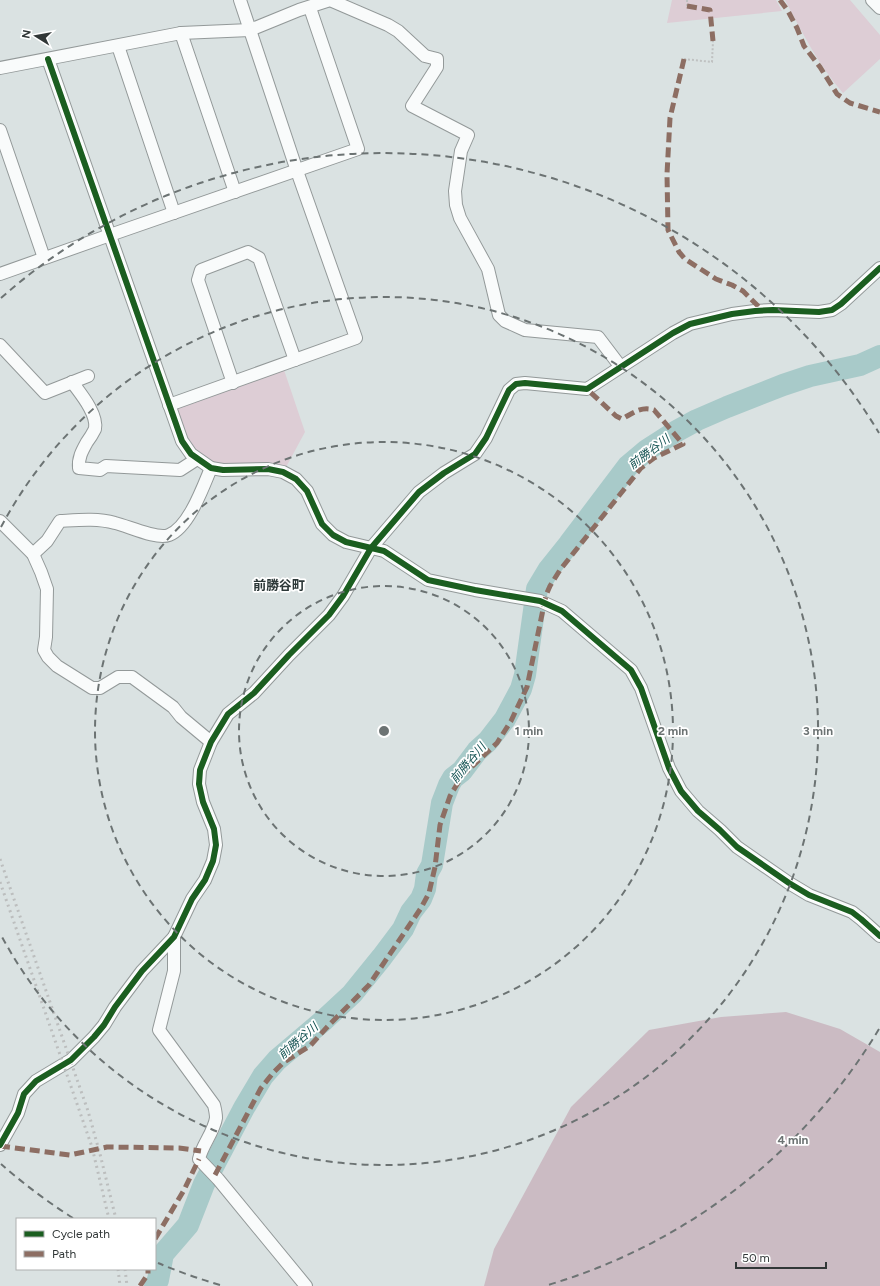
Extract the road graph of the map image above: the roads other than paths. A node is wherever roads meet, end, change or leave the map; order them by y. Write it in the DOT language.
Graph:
graph roads {
  1 [pos="240,0"];
  2 [pos="872,0"];
  3 [pos="310,8"];
  4 [pos="880,8"];
  5 [pos="250,30"];
  6 [pos="181,33"];
  7 [pos="118,46"];
  8 [pos="48,59"];
  9 [pos="0,68"];
  10 [pos="0,130"];
  11 [pos="297,171"];
  12 [pos="235,192"];
  13 [pos="174,213"];
  14 [pos="110,235"];
  15 [pos="44,258"];
  16 [pos="880,268"];
  17 [pos="0,274"];
  18 [pos="0,345"];
  19 [pos="295,360"];
  20 [pos="620,366"];
  21 [pos="88,376"];
  22 [pos="72,382"];
  23 [pos="233,383"];
  24 [pos="169,405"];
  25 [pos="197,459"];
  26 [pos="211,468"];
  27 [pos="0,521"];
  28 [pos="371,548"];
  29 [pos="32,554"];
  30 [pos="211,742"];
  31 [pos="880,936"];
  32 [pos="174,937"];
  33 [pos="0,1145"];
  34 [pos="306,1286"];
  1 -- 5 [label="street"];
  2 -- 4 [label="street"];
  3 -- 5 [label="street"];
  3 -- 11 [label="street"];
  3 -- 20 [label="street"];
  5 -- 6 [label="street"];
  5 -- 11 [label="street"];
  6 -- 7 [label="street"];
  6 -- 12 [label="street"];
  7 -- 8 [label="street"];
  7 -- 13 [label="street"];
  8 -- 9 [label="street"];
  8 -- 14 [label="street"];
  10 -- 15 [label="street"];
  11 -- 12 [label="street"];
  11 -- 19 [label="street"];
  12 -- 13 [label="street"];
  13 -- 14 [label="street"];
  14 -- 15 [label="street"];
  14 -- 24 [label="street"];
  15 -- 17 [label="street"];
  16 -- 20 [label="street"];
  18 -- 22 [label="street"];
  19 -- 23 [label="street"];
  19 -- 23 [label="street"];
  20 -- 28 [label="street"];
  21 -- 22 [label="street"];
  22 -- 25 [label="street"];
  23 -- 24 [label="street"];
  24 -- 25 [label="street"];
  25 -- 26 [label="street"];
  26 -- 28 [label="street"];
  26 -- 29 [label="street"];
  27 -- 29 [label="street"];
  28 -- 30 [label="street"];
  28 -- 31 [label="street"];
  29 -- 30 [label="street"];
  30 -- 32 [label="street"];
  32 -- 33 [label="street"];
  32 -- 34 [label="street"];
}
